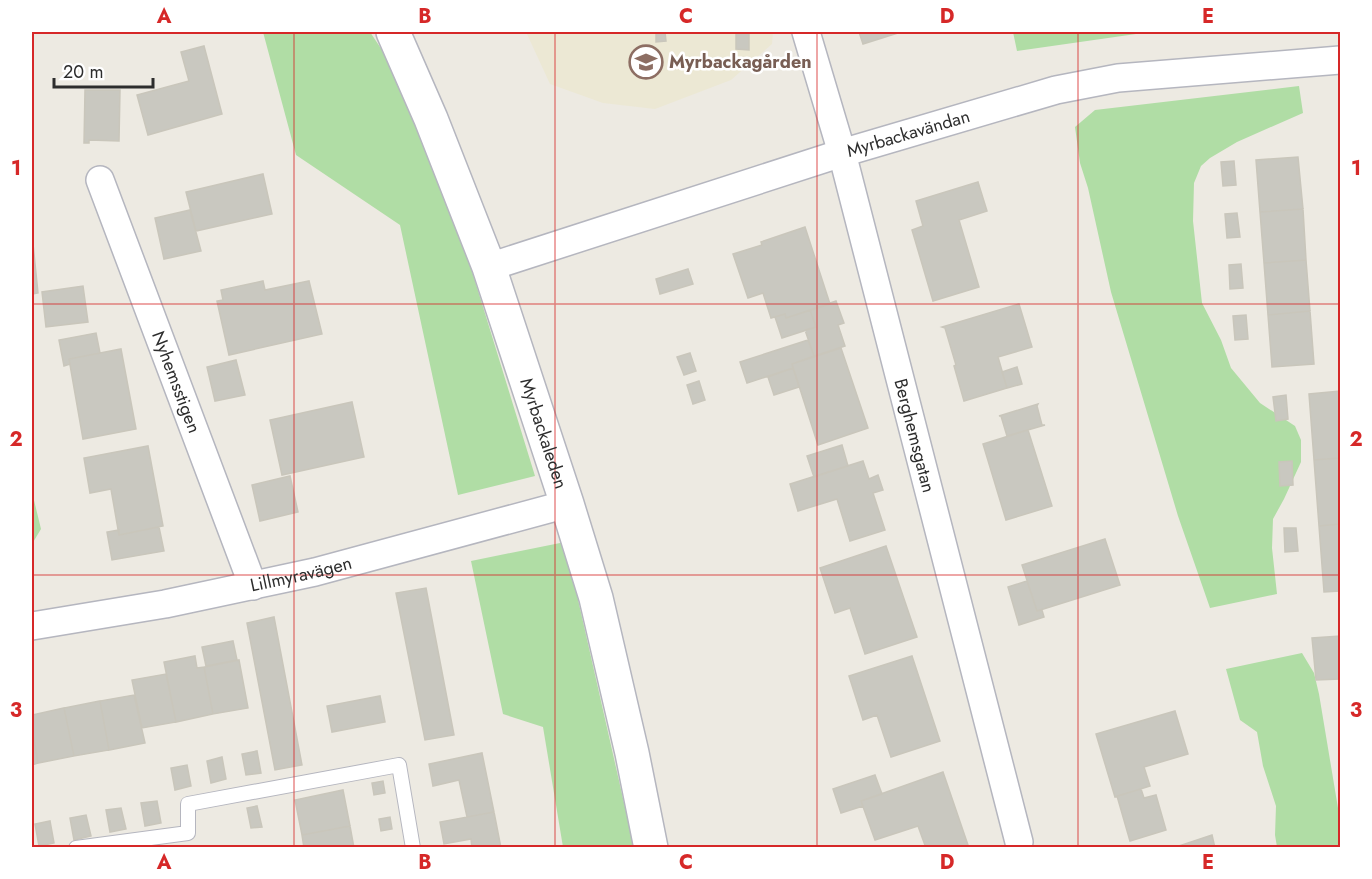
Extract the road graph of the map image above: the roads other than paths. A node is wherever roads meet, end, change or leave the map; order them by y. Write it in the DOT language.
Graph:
graph roads {
  1 [pos="393,32"];
  2 [pos="806,32"];
  3 [pos="1341,60"];
  4 [pos="842,153"];
  5 [pos="100,180"];
  6 [pos="489,267"];
  7 [pos="567,504"];
  8 [pos="253,586"];
  9 [pos="32,626"];
  10 [pos="1019,842"];
  11 [pos="76,848"];
  12 [pos="413,848"];
  13 [pos="651,848"];
  1 -- 6 [label="street, Myrbackaleden"];
  2 -- 4 [label="street, Berghemsgatan"];
  3 -- 4 [label="street, Myrbackavändan"];
  4 -- 6 [label="street, Myrbackavändan"];
  4 -- 10 [label="street, Berghemsgatan"];
  5 -- 8 [label="street, Nyhemsstigen"];
  6 -- 7 [label="street, Myrbackaleden"];
  7 -- 8 [label="street, Lillmyravägen"];
  7 -- 13 [label="street, Myrbackaleden"];
  8 -- 9 [label="street, Lillmyravägen"];
  11 -- 12 [label="lane"];
}
